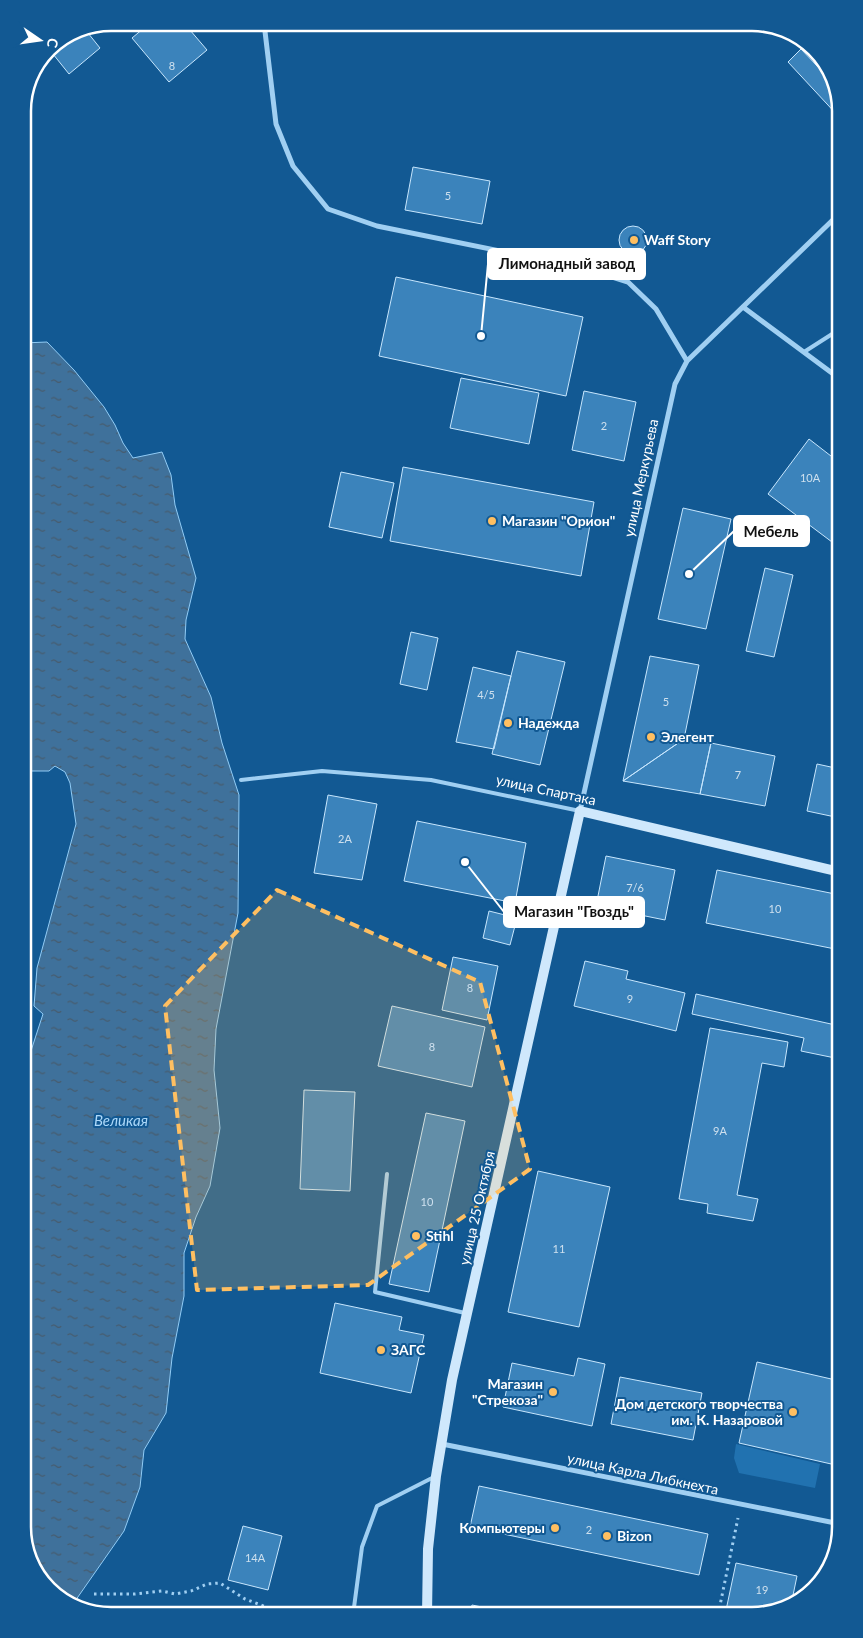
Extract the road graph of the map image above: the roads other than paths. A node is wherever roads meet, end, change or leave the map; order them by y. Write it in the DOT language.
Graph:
graph roads {
  1 [pos="265,31"];
  2 [pos="832,221"];
  3 [pos="743,307"];
  4 [pos="832,334"];
  5 [pos="804,352"];
  6 [pos="687,361"];
  7 [pos="832,373"];
  8 [pos="241,780"];
  9 [pos="580,811"];
  10 [pos="832,870"];
  11 [pos="387,1174"];
  12 [pos="467,1314"];
  13 [pos="442,1444"];
  14 [pos="436,1476"];
  15 [pos="832,1522"];
  16 [pos="354,1607"];
  17 [pos="427,1607"];
  1 -- 6 [label="street"];
  2 -- 3 [label="street, улица Меркурьева"];
  3 -- 5 [label="street"];
  3 -- 6 [label="street, улица Меркурьева"];
  4 -- 5 [label="lane"];
  5 -- 7 [label="street"];
  6 -- 9 [label="street, улица Меркурьева"];
  8 -- 9 [label="lane, улица Спартака"];
  9 -- 10 [label="street, улица Спартака"];
  9 -- 12 [label="street, улица 25 Октября"];
  11 -- 12 [label="lane"];
  12 -- 13 [label="street, улица 25 Октября"];
  13 -- 14 [label="street, улица 25 Октября"];
  13 -- 15 [label="street, улица Карла Либкнехта"];
  14 -- 16 [label="lane"];
  14 -- 17 [label="street, улица 25 Октября"];
}
